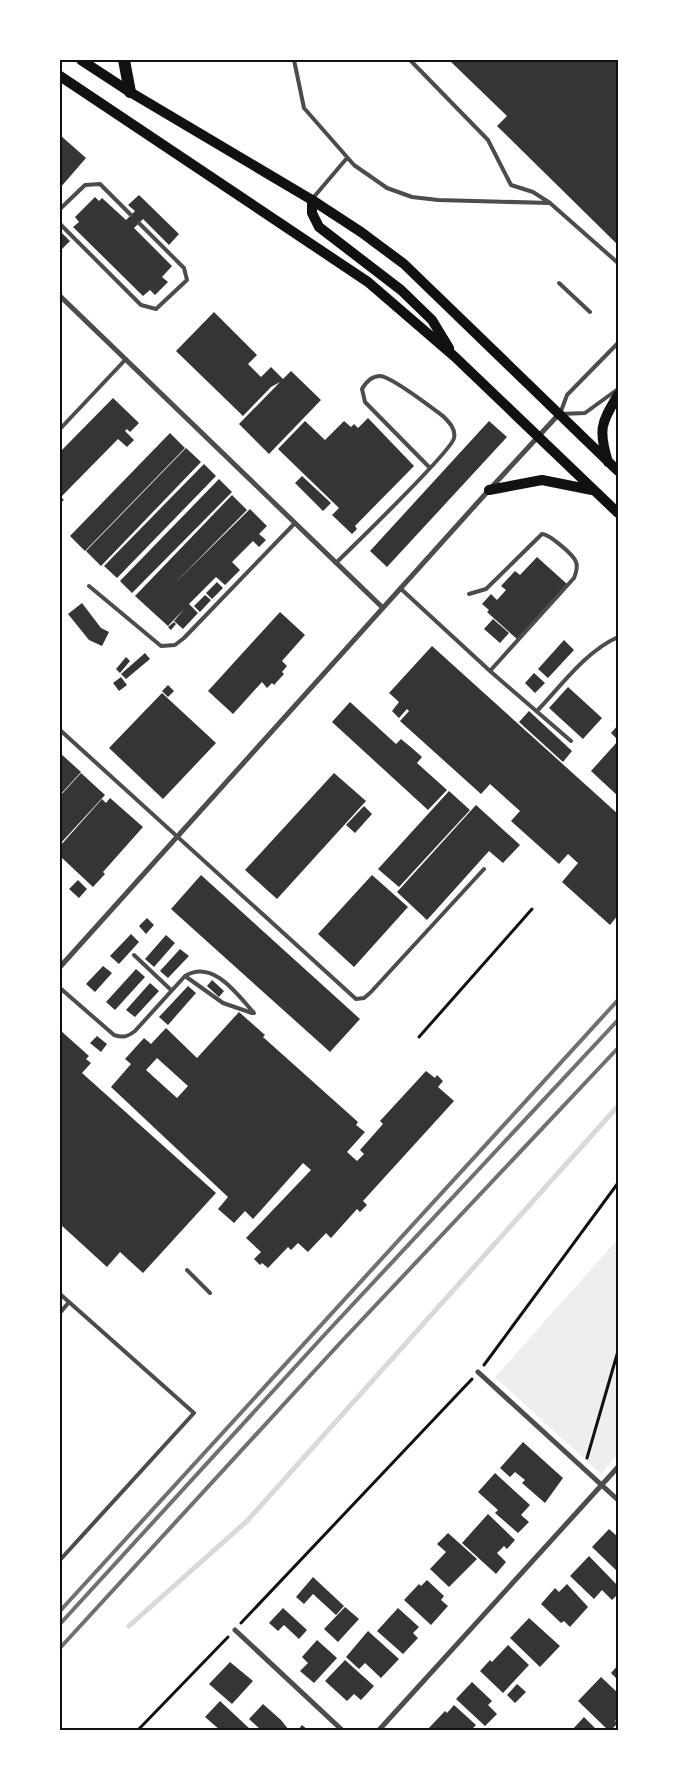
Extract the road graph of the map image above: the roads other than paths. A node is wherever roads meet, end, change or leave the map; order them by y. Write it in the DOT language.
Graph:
graph roads {
  1 [pos="81,60"];
  2 [pos="124,60"];
  3 [pos="294,60"];
  4 [pos="410,60"];
  5 [pos="60,76"];
  6 [pos="130,92"];
  7 [pos="347,158"];
  8 [pos="312,200"];
  9 [pos="550,202"];
  10 [pos="60,209"];
  11 [pos="131,215"];
  12 [pos="139,223"];
  13 [pos="60,224"];
  14 [pos="618,263"];
  15 [pos="559,283"];
  16 [pos="60,296"];
  17 [pos="590,312"];
  18 [pos="618,343"];
  19 [pos="455,357"];
  20 [pos="126,359"];
  21 [pos="618,389"];
  22 [pos="618,395"];
  23 [pos="560,414"];
  24 [pos="60,430"];
  25 [pos="539,436"];
  26 [pos="608,462"];
  27 [pos="430,468"];
  28 [pos="618,471"];
  29 [pos="489,490"];
  30 [pos="593,490"];
  31 [pos="618,513"];
  32 [pos="295,523"];
  33 [pos="336,563"];
  34 [pos="89,586"];
  35 [pos="400,588"];
  36 [pos="468,594"];
  37 [pos="382,608"];
  38 [pos="618,637"];
  39 [pos="490,671"];
  40 [pos="537,711"];
  41 [pos="60,730"];
  42 [pos="571,741"];
  43 [pos="177,836"];
  44 [pos="484,869"];
  45 [pos="134,956"];
  46 [pos="60,966"];
  47 [pos="185,976"];
  48 [pos="60,988"];
  49 [pos="171,990"];
  50 [pos="186,1270"];
  51 [pos="210,1293"];
  52 [pos="60,1294"];
  53 [pos="69,1302"];
  54 [pos="60,1313"];
  55 [pos="478,1372"];
  56 [pos="618,1467"];
  57 [pos="602,1485"];
  58 [pos="618,1500"];
  59 [pos="60,1560"];
  60 [pos="235,1630"];
  61 [pos="342,1730"];
  62 [pos="379,1730"];
  1 -- 6 [label="main road"];
  2 -- 6 [label="main road"];
  3 -- 7 [label="lane"];
  4 -- 9 [label="lane"];
  5 -- 19 [label="main road"];
  6 -- 8 [label="main road"];
  7 -- 8 [label="lane"];
  7 -- 9 [label="lane"];
  8 -- 19 [label="main road"];
  8 -- 23 [label="main road"];
  9 -- 14 [label="lane"];
  10 -- 11 [label="lane"];
  12 -- 13 [label="lane"];
  15 -- 17 [label="lane"];
  16 -- 20 [label="street"];
  18 -- 23 [label="lane"];
  19 -- 25 [label="main road"];
  20 -- 24 [label="lane"];
  20 -- 32 [label="street"];
  21 -- 23 [label="lane"];
  22 -- 26 [label="main road"];
  23 -- 25 [label="street"];
  23 -- 26 [label="main road"];
  25 -- 29 [label="street"];
  25 -- 30 [label="main road"];
  26 -- 28 [label="main road"];
  27 -- 27 [label="lane"];
  27 -- 33 [label="lane"];
  29 -- 30 [label="main road"];
  29 -- 35 [label="street"];
  30 -- 31 [label="main road"];
  32 -- 33 [label="street"];
  32 -- 34 [label="lane"];
  33 -- 37 [label="street"];
  35 -- 37 [label="street"];
  35 -- 39 [label="lane"];
  36 -- 39 [label="lane"];
  37 -- 43 [label="street"];
  38 -- 40 [label="lane"];
  39 -- 40 [label="lane"];
  40 -- 42 [label="lane"];
  41 -- 43 [label="lane"];
  43 -- 44 [label="lane"];
  43 -- 46 [label="street"];
  45 -- 49 [label="lane"];
  47 -- 47 [label="lane"];
  47 -- 49 [label="lane"];
  48 -- 49 [label="lane"];
  50 -- 51 [label="lane"];
  52 -- 53 [label="lane"];
  53 -- 54 [label="lane"];
  53 -- 59 [label="lane"];
  55 -- 57 [label="street"];
  56 -- 57 [label="street"];
  57 -- 58 [label="street"];
  57 -- 62 [label="street"];
  60 -- 61 [label="street"];
}
